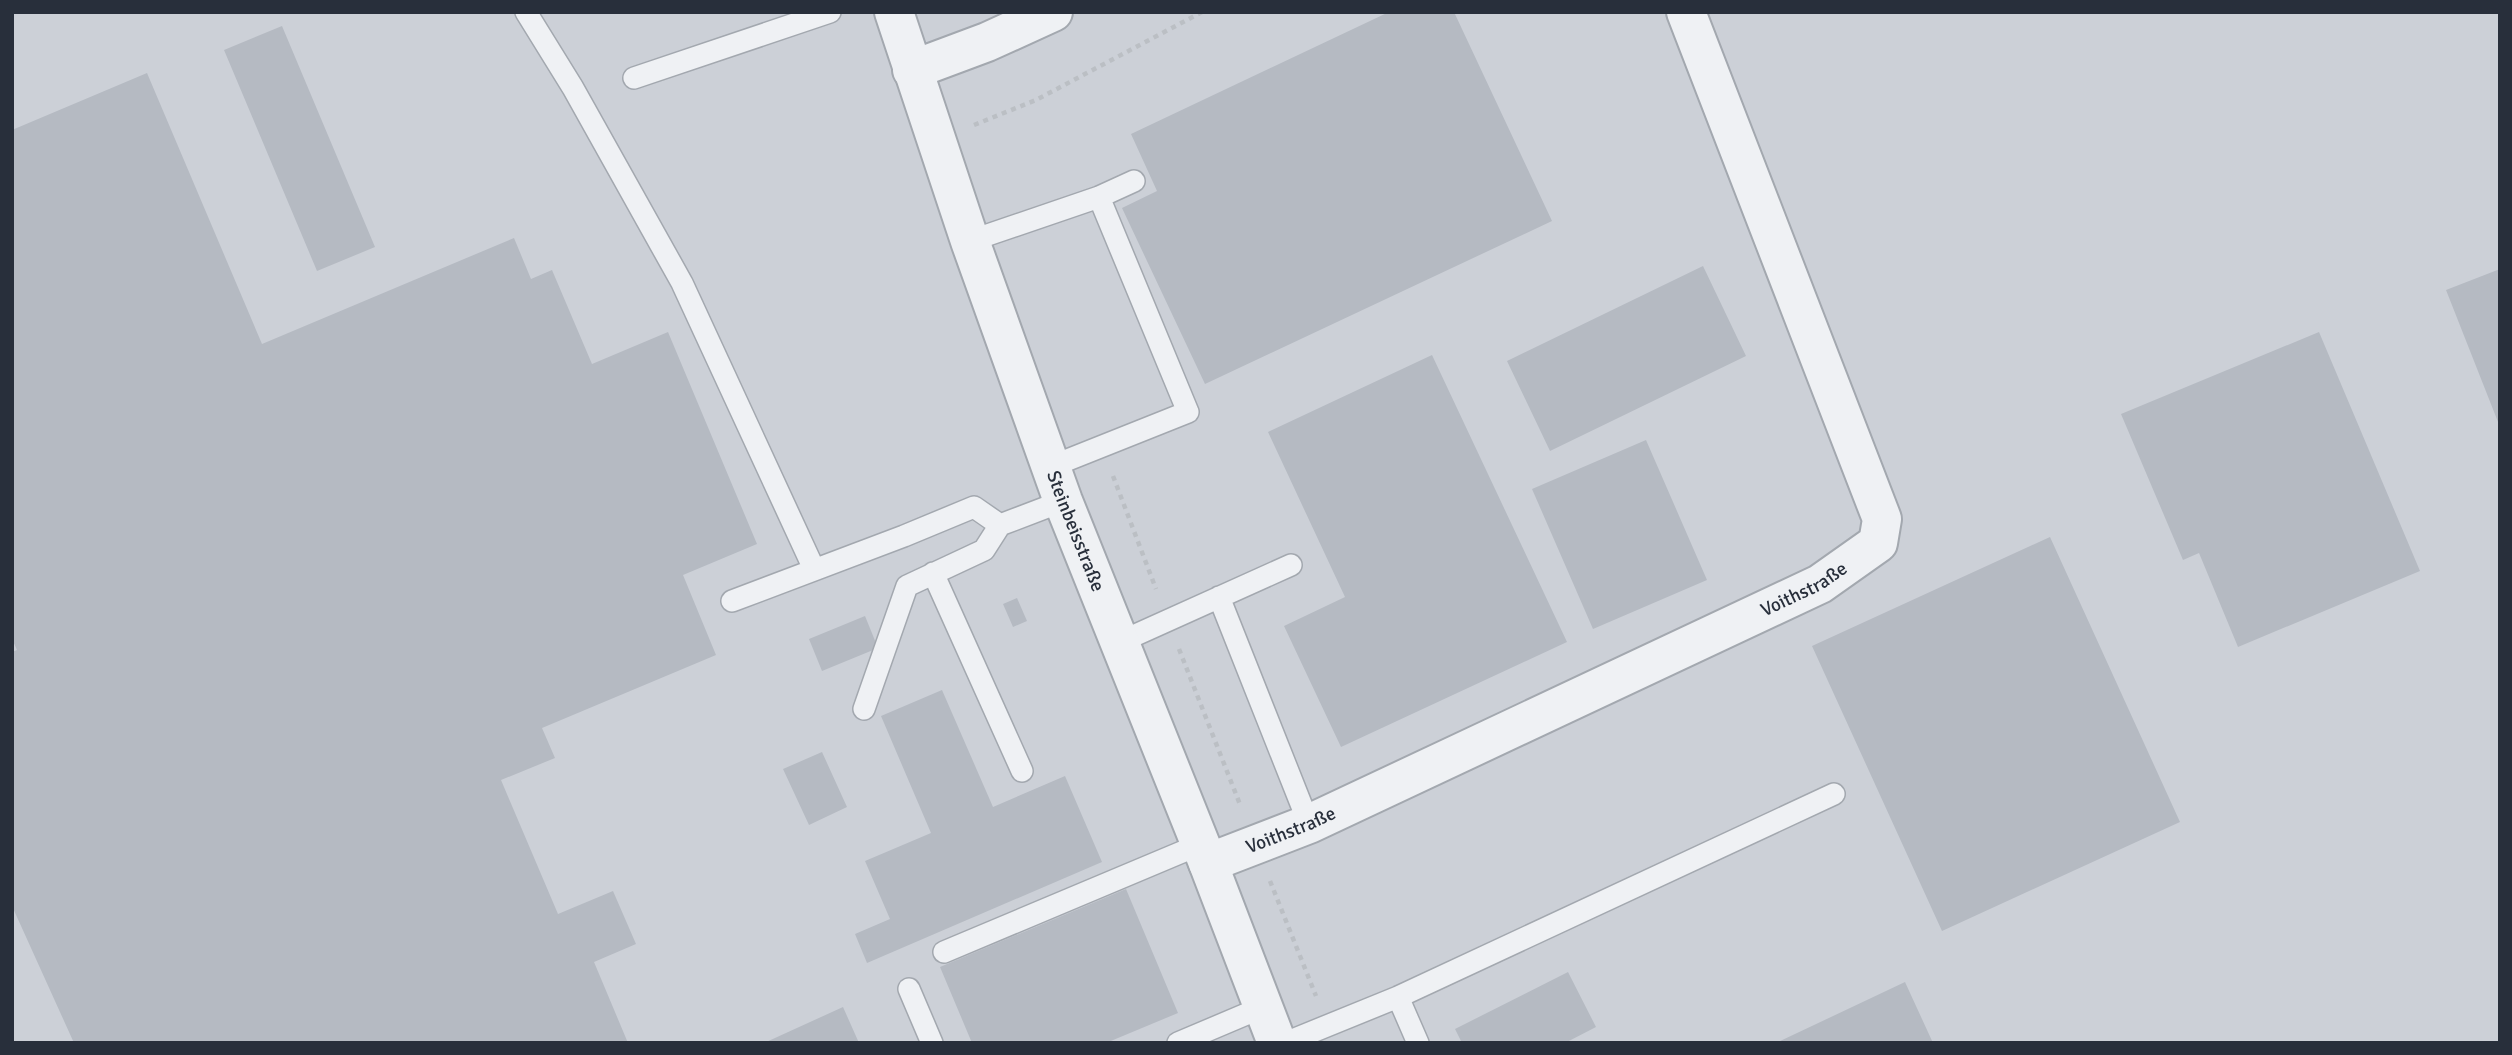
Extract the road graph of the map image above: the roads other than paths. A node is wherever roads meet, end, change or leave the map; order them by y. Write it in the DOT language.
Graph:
graph roads {
  1 [pos="526,12"];
  2 [pos="830,12"];
  3 [pos="894,12"];
  4 [pos="1053,12"];
  5 [pos="1686,12"];
  6 [pos="912,70"];
  7 [pos="634,78"];
  8 [pos="1133,181"];
  9 [pos="1100,197"];
  10 [pos="970,241"];
  11 [pos="1057,484"];
  12 [pos="1000,525"];
  13 [pos="1291,565"];
  14 [pos="814,569"];
  15 [pos="933,573"];
  16 [pos="1219,597"];
  17 [pos="732,601"];
  18 [pos="1119,642"];
  19 [pos="864,709"];
  20 [pos="1022,771"];
  21 [pos="1834,794"];
  22 [pos="1309,824"];
  23 [pos="1205,854"];
  24 [pos="944,952"];
  25 [pos="909,989"];
  26 [pos="1398,997"];
  27 [pos="1263,1007"];
  28 [pos="932,1043"];
  29 [pos="1178,1043"];
  30 [pos="1277,1043"];
  31 [pos="1285,1043"];
  32 [pos="1418,1043"];
  1 -- 14 [label="lane"];
  2 -- 7 [label="lane"];
  3 -- 6 [label="street, Steinbeisstraße"];
  4 -- 6 [label="street"];
  5 -- 22 [label="street, Voithstraße"];
  6 -- 10 [label="street, Steinbeisstraße"];
  8 -- 9 [label="lane"];
  9 -- 10 [label="lane"];
  9 -- 11 [label="lane"];
  10 -- 11 [label="street, Steinbeisstraße"];
  11 -- 12 [label="lane"];
  11 -- 18 [label="street, Steinbeisstraße"];
  12 -- 14 [label="lane"];
  12 -- 15 [label="lane"];
  13 -- 16 [label="lane"];
  14 -- 17 [label="lane"];
  15 -- 19 [label="lane"];
  15 -- 20 [label="lane"];
  16 -- 18 [label="lane"];
  16 -- 22 [label="lane"];
  18 -- 23 [label="street, Steinbeisstraße"];
  21 -- 26 [label="lane"];
  22 -- 23 [label="street, Voithstraße"];
  23 -- 24 [label="lane"];
  23 -- 27 [label="street, Steinbeisstraße"];
  25 -- 28 [label="lane"];
  26 -- 31 [label="lane"];
  26 -- 32 [label="lane"];
  27 -- 29 [label="lane"];
  27 -- 30 [label="street, Steinbeisstraße"];
}
